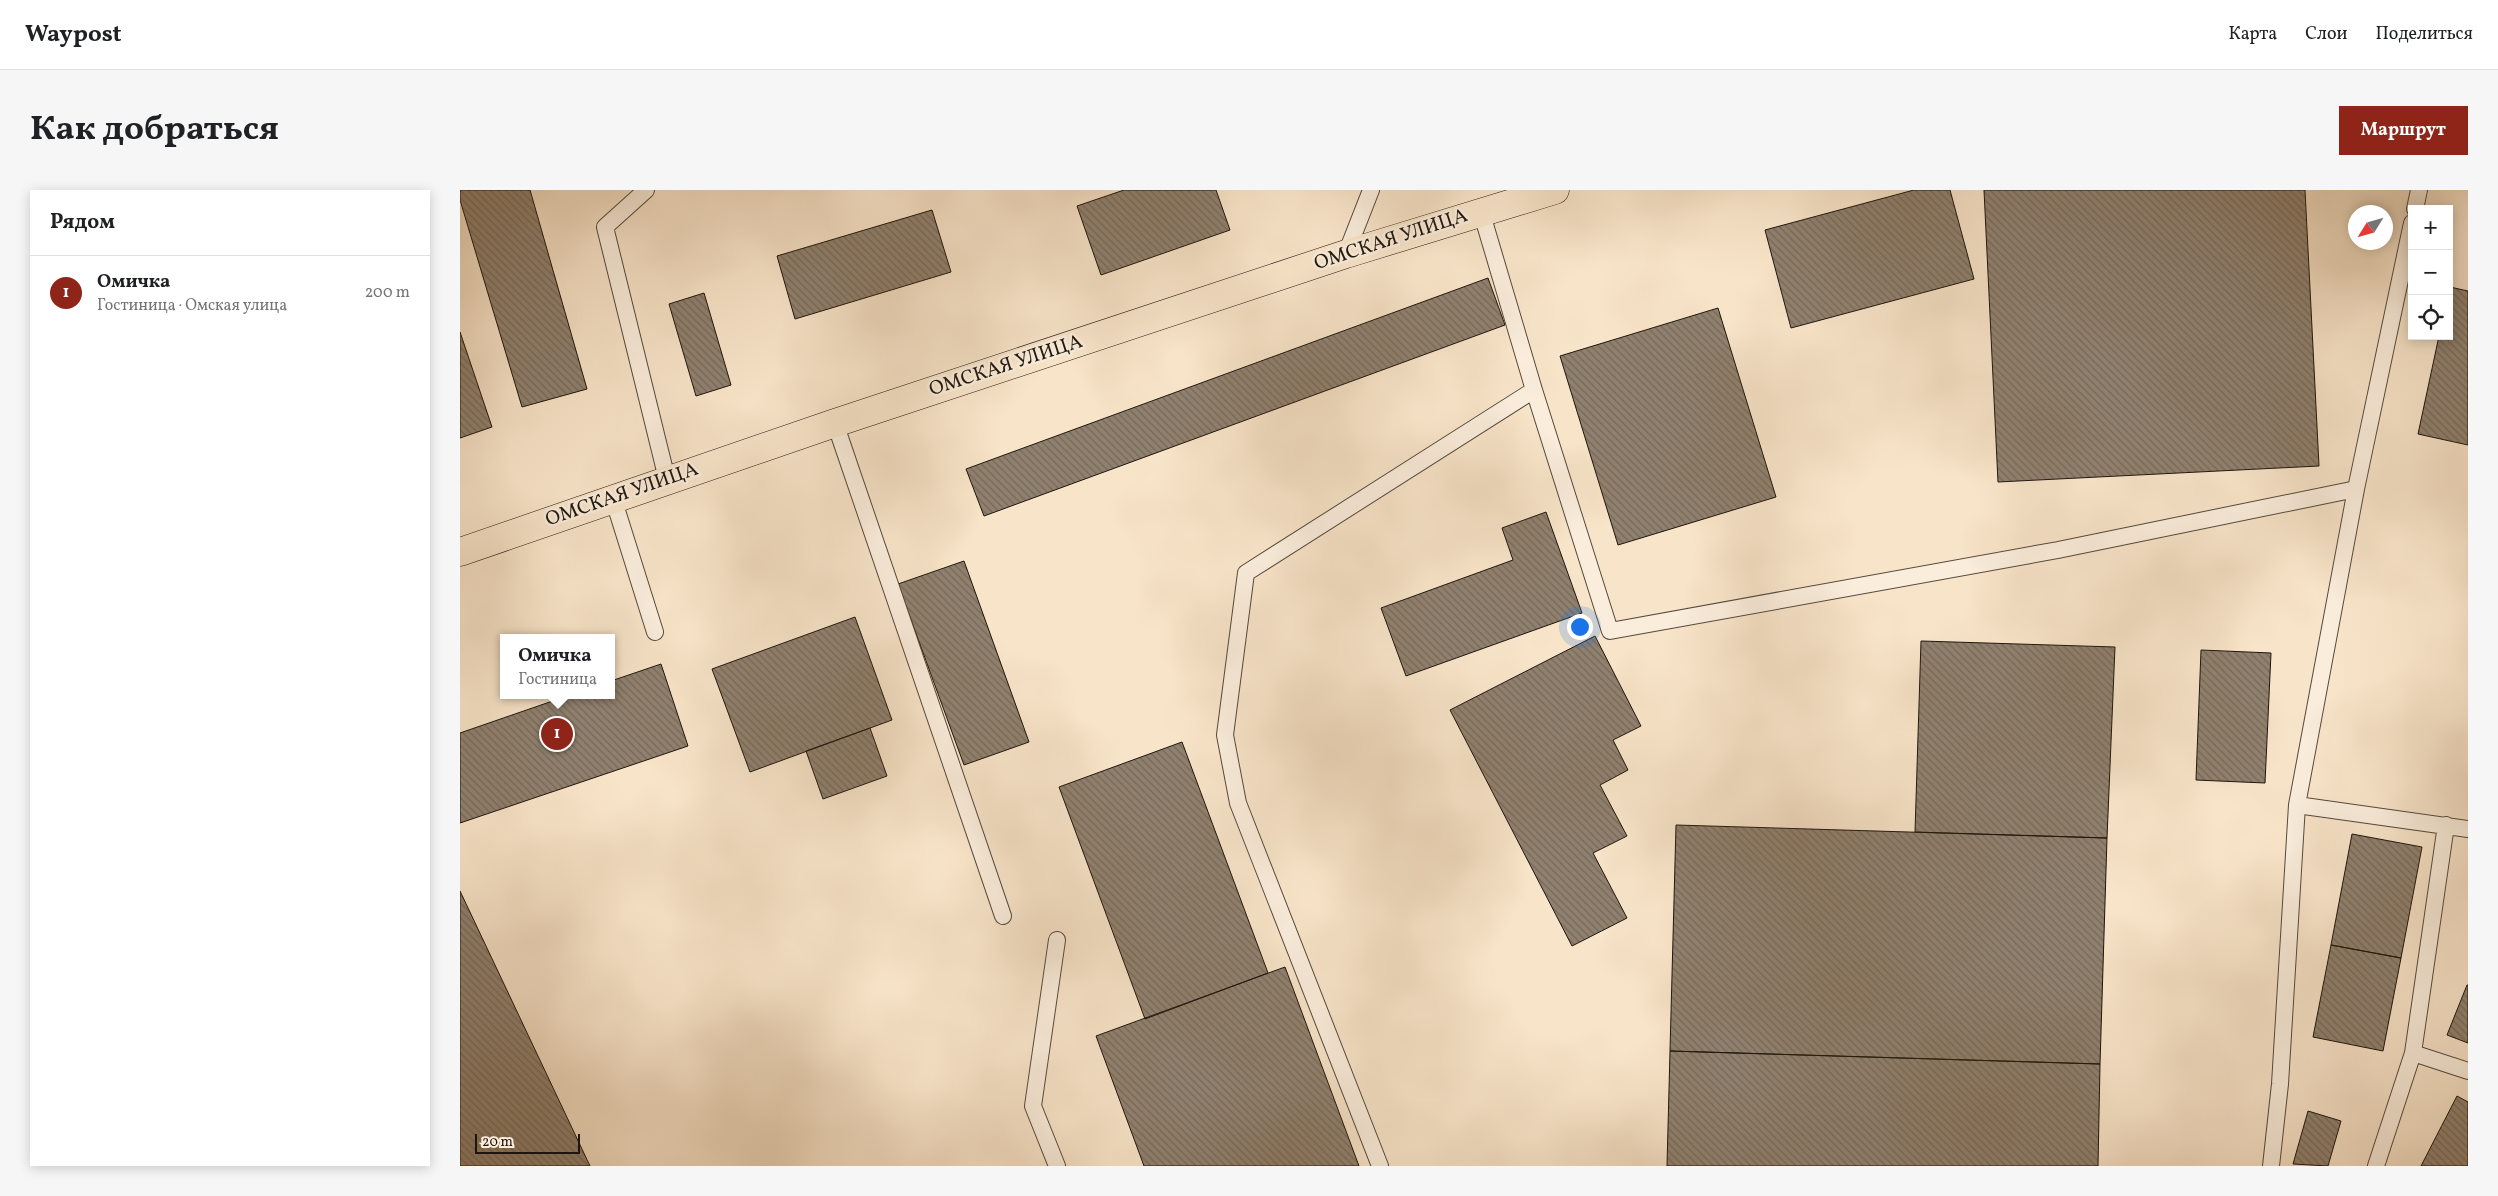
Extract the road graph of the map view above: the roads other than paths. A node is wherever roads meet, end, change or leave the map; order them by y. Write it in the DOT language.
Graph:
graph roads {
  1 [pos="646,190"];
  2 [pos="1371,190"];
  3 [pos="1555,190"];
  4 [pos="2419,190"];
  5 [pos="2416,205"];
  6 [pos="1482,211"];
  7 [pos="2408,242"];
  8 [pos="1346,254"];
  9 [pos="1534,390"];
  10 [pos="834,423"];
  11 [pos="667,479"];
  12 [pos="2356,489"];
  13 [pos="612,498"];
  14 [pos="460,552"];
  15 [pos="655,632"];
  16 [pos="2297,805"];
  17 [pos="2446,825"];
  18 [pos="2468,829"];
  19 [pos="1003,916"];
  20 [pos="1057,940"];
  21 [pos="2413,1053"];
  22 [pos="2468,1071"];
  23 [pos="1057,1166"];
  24 [pos="1380,1166"];
  25 [pos="2271,1166"];
  26 [pos="2376,1166"];
  1 -- 11 [label="lane"];
  2 -- 8 [label="lane"];
  3 -- 6 [label="main road, ОМСКАЯ УЛИЦА"];
  4 -- 5 [label="lane"];
  6 -- 8 [label="main road, ОМСКАЯ УЛИЦА"];
  6 -- 9 [label="lane"];
  7 -- 12 [label="lane"];
  8 -- 10 [label="main road, ОМСКАЯ УЛИЦА"];
  9 -- 12 [label="lane"];
  9 -- 24 [label="lane"];
  10 -- 11 [label="main road, ОМСКАЯ УЛИЦА"];
  10 -- 19 [label="lane"];
  11 -- 13 [label="main road, ОМСКАЯ УЛИЦА"];
  12 -- 16 [label="lane"];
  13 -- 14 [label="main road, ОМСКАЯ УЛИЦА"];
  13 -- 15 [label="lane"];
  16 -- 17 [label="lane"];
  16 -- 25 [label="lane"];
  17 -- 18 [label="lane"];
  17 -- 21 [label="lane"];
  20 -- 23 [label="lane"];
  21 -- 22 [label="lane"];
  21 -- 26 [label="lane"];
}
